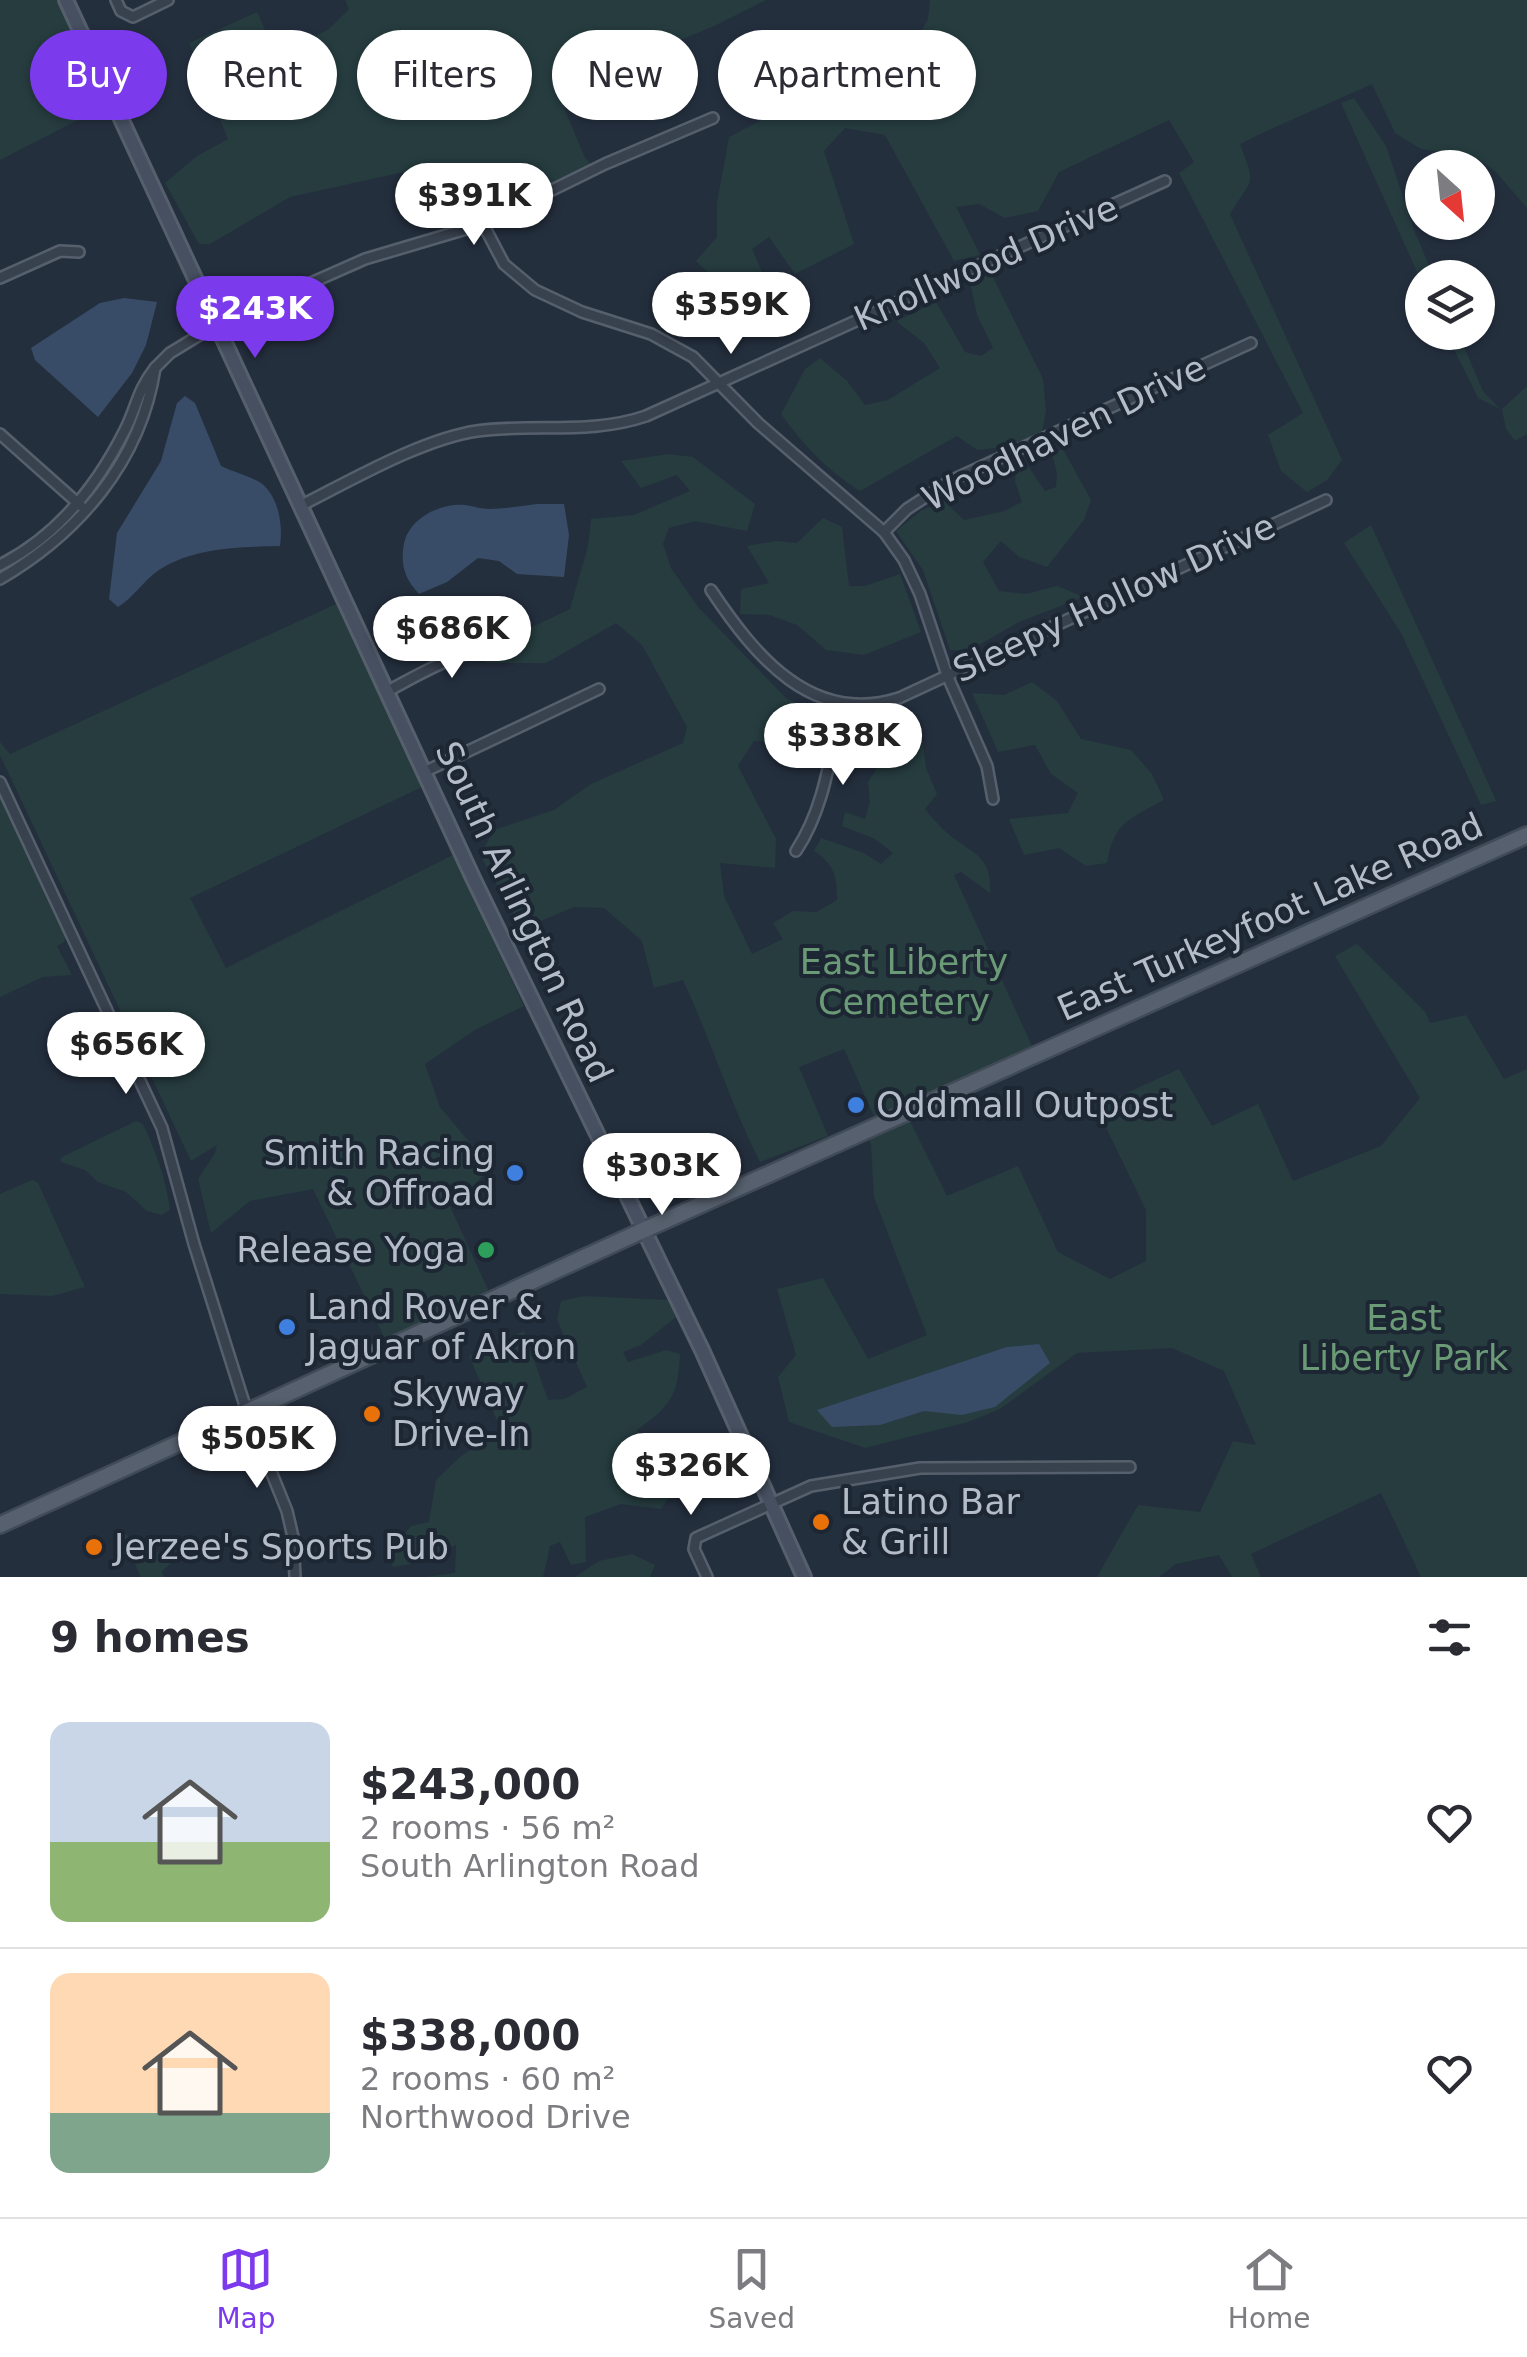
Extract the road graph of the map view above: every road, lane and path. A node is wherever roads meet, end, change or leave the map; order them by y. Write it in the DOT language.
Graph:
graph roads {
  1 [pos="66,0"];
  2 [pos="116,0"];
  3 [pos="168,0"];
  4 [pos="713,118"];
  5 [pos="1165,181"];
  6 [pos="483,224"];
  7 [pos="79,252"];
  8 [pos="0,278"];
  9 [pos="216,325"];
  10 [pos="1250,342"];
  11 [pos="155,368"];
  12 [pos="719,384"];
  13 [pos="0,434"];
  14 [pos="1326,500"];
  15 [pos="78,503"];
  16 [pos="300,506"];
  17 [pos="87,510"];
  18 [pos="884,532"];
  19 [pos="0,565"];
  20 [pos="0,579"];
  21 [pos="710,590"];
  22 [pos="515,649"];
  23 [pos="947,675"];
  24 [pos="599,690"];
  25 [pos="386,692"];
  26 [pos="841,705"];
  27 [pos="424,772"];
  28 [pos="0,782"];
  29 [pos="993,799"];
  30 [pos="1527,835"];
  31 [pos="796,851"];
  32 [pos="644,1230"];
  33 [pos="247,1412"];
  34 [pos="1130,1468"];
  35 [pos="770,1502"];
  36 [pos="0,1525"];
  37 [pos="295,1577"];
  38 [pos="707,1577"];
  39 [pos="804,1577"];
  1 -- 9 [label="main road, South Arlington Road"];
  2 -- 3 [label="street"];
  4 -- 6 [label="street"];
  5 -- 12 [label="street, Knollwood Drive"];
  6 -- 9 [label="street"];
  6 -- 12 [label="street"];
  7 -- 8 [label="street"];
  9 -- 11 [label="street"];
  9 -- 16 [label="main road, South Arlington Road"];
  10 -- 18 [label="street, Woodhaven Drive"];
  11 -- 15 [label="street"];
  11 -- 17 [label="street"];
  12 -- 16 [label="street, Knollwood Drive"];
  12 -- 18 [label="street"];
  13 -- 15 [label="street"];
  14 -- 23 [label="street, Sleepy Hollow Drive"];
  15 -- 17 [label="street"];
  15 -- 19 [label="street"];
  16 -- 25 [label="main road, South Arlington Road"];
  17 -- 20 [label="street"];
  18 -- 23 [label="street"];
  21 -- 26 [label="street"];
  22 -- 25 [label="street"];
  23 -- 26 [label="street, Sleepy Hollow Drive"];
  23 -- 29 [label="street"];
  24 -- 27 [label="street"];
  25 -- 27 [label="main road, South Arlington Road"];
  26 -- 31 [label="street"];
  27 -- 32 [label="main road, South Arlington Road"];
  28 -- 33 [label="street"];
  30 -- 32 [label="main road, East Turkeyfoot Lake Road"];
  32 -- 33 [label="main road, East Turkeyfoot Lake Road"];
  32 -- 35 [label="main road, South Arlington Road"];
  33 -- 36 [label="main road, East Turkeyfoot Lake Road"];
  33 -- 37 [label="street"];
  34 -- 35 [label="street"];
  35 -- 38 [label="street"];
  35 -- 39 [label="main road, South Arlington Road"];
}
